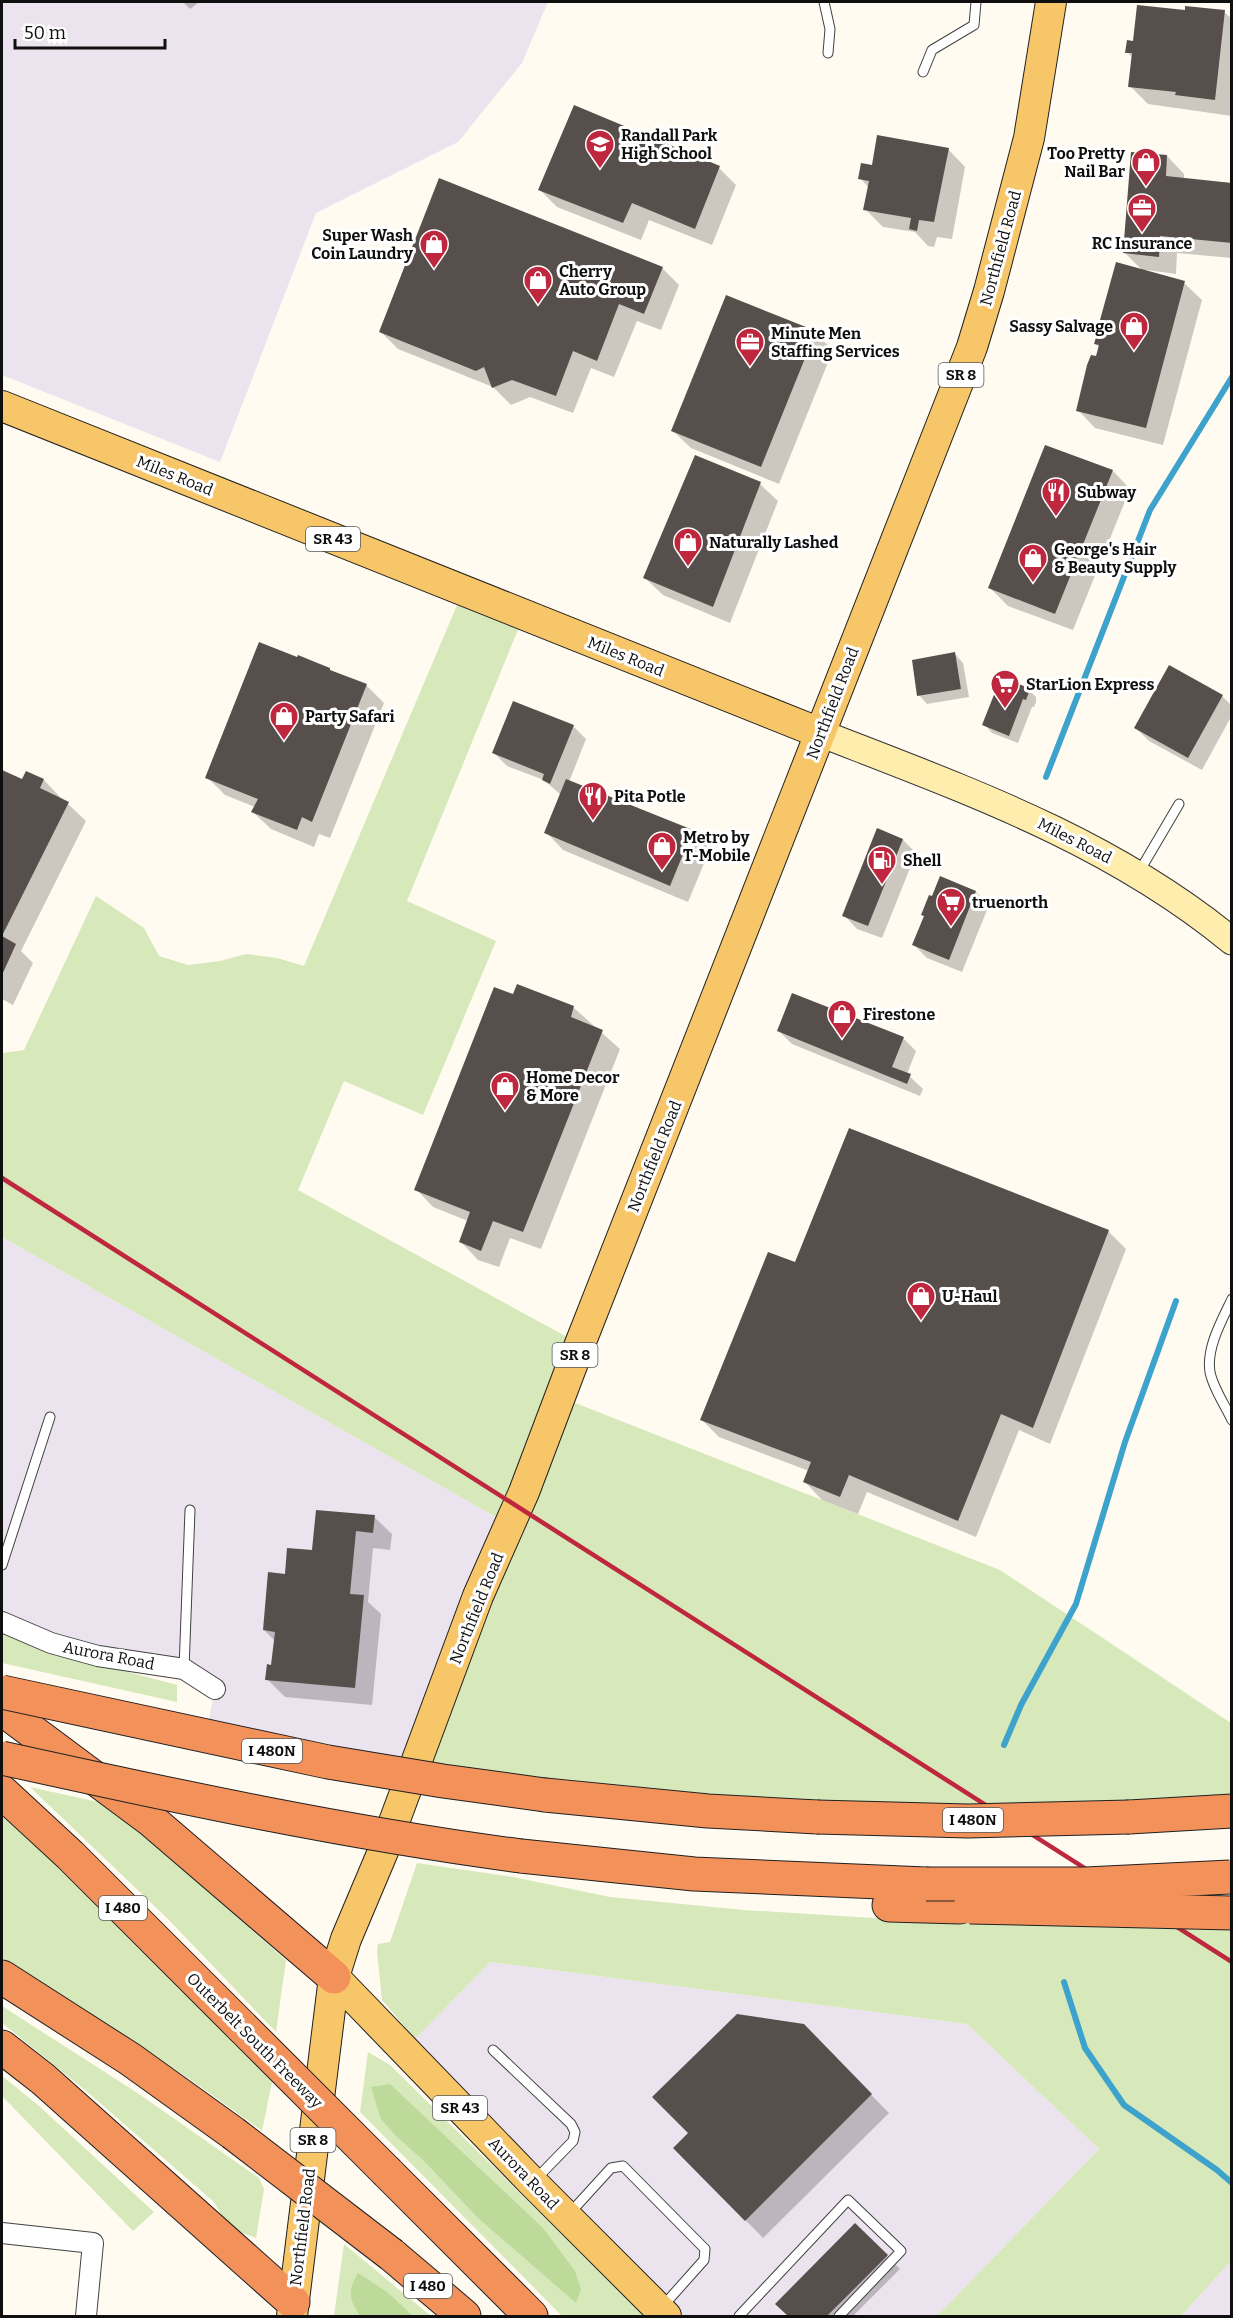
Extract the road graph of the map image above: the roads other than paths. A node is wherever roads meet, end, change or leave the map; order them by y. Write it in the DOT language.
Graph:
graph roads {
  1 [pos="824,2"];
  2 [pos="976,2"];
  3 [pos="1051,2"];
  4 [pos="828,53"];
  5 [pos="923,72"];
  6 [pos="2,406"];
  7 [pos="820,734"];
  8 [pos="1179,804"];
  9 [pos="1137,874"];
  10 [pos="1232,941"];
  11 [pos="1232,1299"];
  12 [pos="50,1417"];
  13 [pos="1232,1420"];
  14 [pos="190,1510"];
  15 [pos="2,1565"];
  16 [pos="2,1622"];
  17 [pos="184,1669"];
  18 [pos="215,1689"];
  19 [pos="2,1692"];
  20 [pos="2,1709"];
  21 [pos="2,1758"];
  22 [pos="2,1792"];
  23 [pos="1232,1811"];
  24 [pos="1231,1877"];
  25 [pos="798,1880"];
  26 [pos="1232,1913"];
  27 [pos="2,1977"];
  28 [pos="334,1977"];
  29 [pos="2,2047"];
  30 [pos="493,2050"];
  31 [pos="533,2182"];
  32 [pos="566,2217"];
  33 [pos="2,2233"];
  34 [pos="298,2312"];
  35 [pos="663,2313"];
  36 [pos="86,2316"];
  37 [pos="464,2316"];
  38 [pos="531,2316"];
  39 [pos="739,2316"];
  40 [pos="839,2316"];
  1 -- 4 [label="lane"];
  2 -- 5 [label="lane"];
  3 -- 7 [label="main road, Northfield Road / SR 8"];
  6 -- 7 [label="main road, Miles Road / SR 43"];
  7 -- 9 [label="main road, Miles Road"];
  7 -- 28 [label="main road, Northfield Road / SR 8"];
  8 -- 9 [label="lane"];
  9 -- 10 [label="main road, Miles Road"];
  11 -- 13 [label="lane"];
  12 -- 15 [label="lane"];
  14 -- 17 [label="lane"];
  16 -- 17 [label="street, Aurora Road"];
  17 -- 18 [label="street, Aurora Road"];
  19 -- 23 [label="highway, I 480N, bridge"];
  20 -- 28 [label="highway"];
  21 -- 25 [label="highway, bridge"];
  22 -- 38 [label="highway, Outerbelt South Freeway / I 480, bridge"];
  24 -- 25 [label="highway, bridge"];
  25 -- 26 [label="highway, bridge"];
  27 -- 37 [label="highway, I 480, bridge"];
  28 -- 31 [label="main road, Aurora Road / SR 43"];
  28 -- 34 [label="main road, Northfield Road / SR 8"];
  29 -- 34 [label="highway"];
  30 -- 31 [label="lane"];
  31 -- 32 [label="main road, Aurora Road / SR 43"];
  32 -- 35 [label="main road, Aurora Road / SR 43"];
  32 -- 35 [label="lane"];
  33 -- 36 [label="street"];
  39 -- 40 [label="lane"];
}
